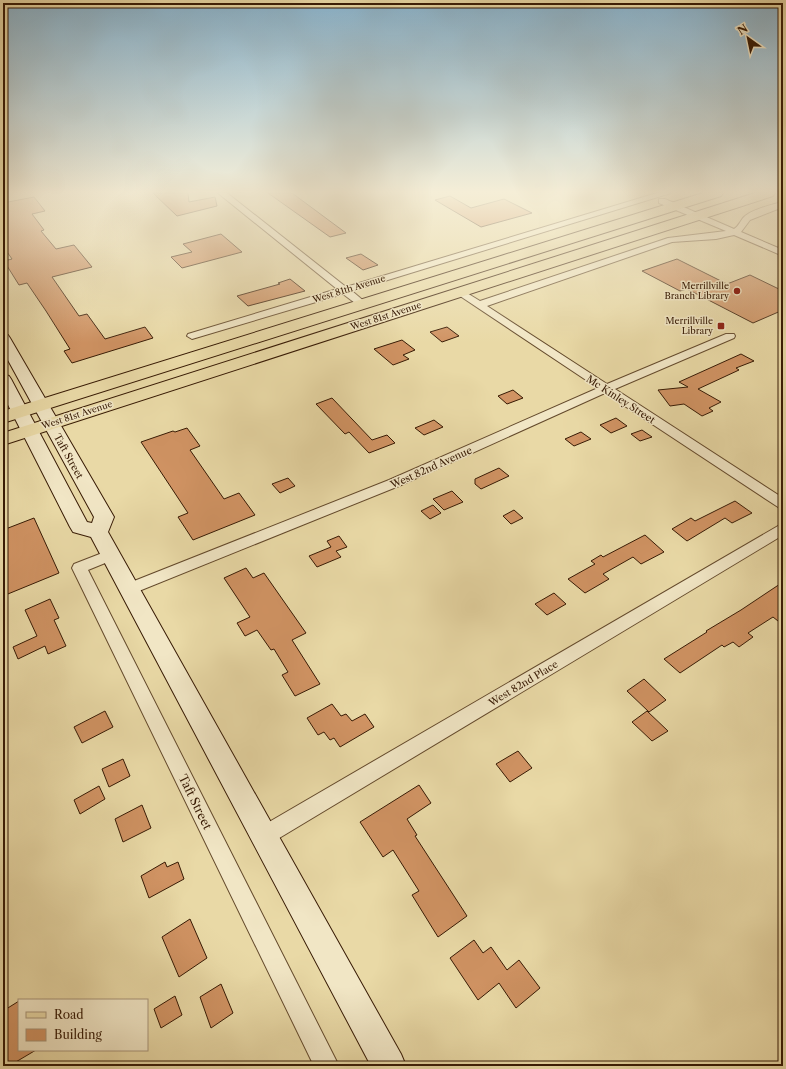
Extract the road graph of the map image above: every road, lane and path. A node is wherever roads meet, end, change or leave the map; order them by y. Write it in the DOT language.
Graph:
graph roads {
  1 [pos="285,243"];
  2 [pos="503,243"];
  3 [pos="557,243"];
  4 [pos="613,243"];
  5 [pos="662,243"];
  6 [pos="760,243"];
  7 [pos="783,253"];
  8 [pos="345,290"];
  9 [pos="459,292"];
  10 [pos="362,304"];
  11 [pos="479,305"];
  12 [pos="192,336"];
  13 [pos="730,336"];
  14 [pos="3,338"];
  15 [pos="3,379"];
  16 [pos="605,389"];
  17 [pos="40,405"];
  18 [pos="12,414"];
  19 [pos="51,423"];
  20 [pos="30,430"];
  21 [pos="3,439"];
  22 [pos="783,504"];
  23 [pos="783,529"];
  24 [pos="104,544"];
  25 [pos="129,589"];
  26 [pos="264,836"];
  27 [pos="327,1066"];
  28 [pos="389,1066"];
  1 -- 8 [label="street"];
  2 -- 8 [label="street, West 81th Avenue"];
  3 -- 10 [label="main road, West 81st Avenue"];
  4 -- 9 [label="main road, West 81st Avenue"];
  5 -- 11 [label="street"];
  6 -- 7 [label="street"];
  8 -- 10 [label="street"];
  8 -- 12 [label="street, West 81th Avenue"];
  9 -- 11 [label="street, Mc Kinley Street"];
  9 -- 19 [label="main road, West 81st Avenue"];
  10 -- 17 [label="main road, West 81st Avenue"];
  11 -- 16 [label="street, Mc Kinley Street"];
  13 -- 16 [label="street, West 82nd Avenue"];
  14 -- 17 [label="main road, Taft Street"];
  15 -- 18 [label="main road"];
  16 -- 22 [label="street, Mc Kinley Street"];
  16 -- 25 [label="street, West 82nd Avenue"];
  17 -- 18 [label="main road, West 81st Avenue"];
  17 -- 19 [label="main road, Taft Street"];
  18 -- 20 [label="main road"];
  19 -- 20 [label="main road, West 81st Avenue"];
  19 -- 24 [label="main road, Taft Street"];
  20 -- 21 [label="main road, West 81st Avenue"];
  20 -- 24 [label="main road"];
  23 -- 26 [label="street, West 82nd Place"];
  24 -- 25 [label="main road"];
  24 -- 27 [label="street, Taft Street"];
  25 -- 26 [label="main road"];
  26 -- 28 [label="main road"];
}
